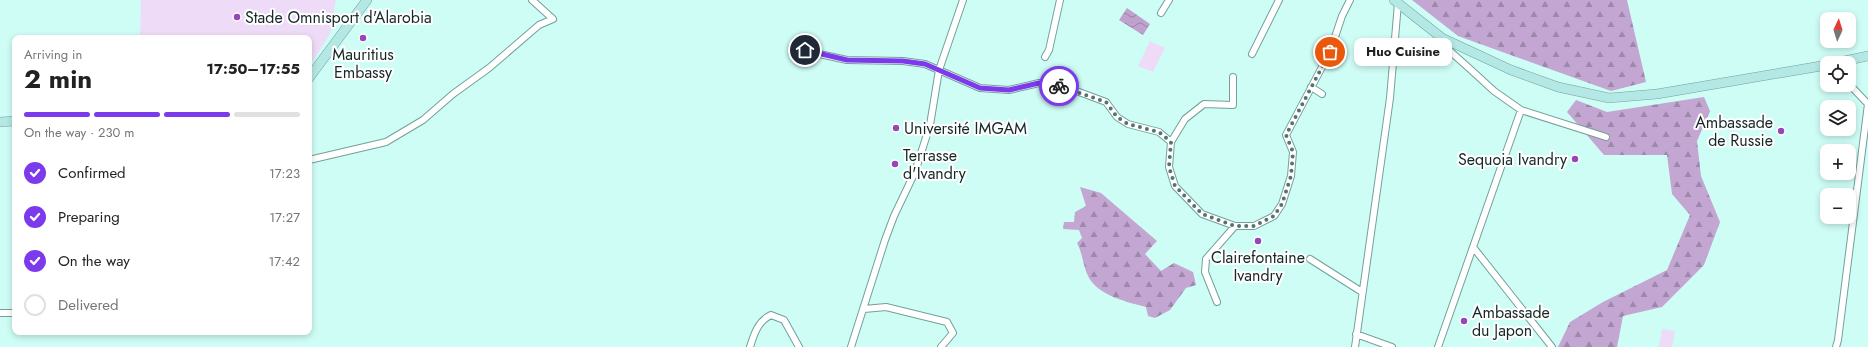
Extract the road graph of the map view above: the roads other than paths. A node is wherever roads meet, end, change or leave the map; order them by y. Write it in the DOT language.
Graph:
graph roads {
  1 [pos="367,0"];
  2 [pos="532,0"];
  3 [pos="963,0"];
  4 [pos="1060,0"];
  5 [pos="1169,0"];
  6 [pos="1279,0"];
  7 [pos="1350,0"];
  8 [pos="1396,2"];
  9 [pos="1161,13"];
  10 [pos="1442,38"];
  11 [pos="792,48"];
  12 [pos="1252,54"];
  13 [pos="1868,56"];
  14 [pos="1046,57"];
  15 [pos="1856,59"];
  16 [pos="1820,66"];
  17 [pos="939,70"];
  18 [pos="312,74"];
  19 [pos="1233,77"];
  20 [pos="1311,87"];
  21 [pos="1856,91"];
  22 [pos="1322,94"];
  23 [pos="1520,110"];
  24 [pos="12,121"];
  25 [pos="0,122"];
  26 [pos="1606,137"];
  27 [pos="1171,142"];
  28 [pos="312,159"];
  29 [pos="1235,226"];
  30 [pos="1473,247"];
  31 [pos="1310,259"];
  32 [pos="1362,292"];
  33 [pos="1217,302"];
  34 [pos="864,309"];
  35 [pos="0,313"];
  36 [pos="12,313"];
  37 [pos="1356,334"];
  38 [pos="750,347"];
  39 [pos="799,347"];
  40 [pos="851,347"];
  41 [pos="941,347"];
  42 [pos="1355,347"];
  43 [pos="1392,347"];
  44 [pos="1438,347"];
  45 [pos="1552,347"];
  46 [pos="1836,347"];
  1 -- 18 [label="main road"];
  2 -- 28 [label="street"];
  3 -- 17 [label="street"];
  4 -- 14 [label="street"];
  5 -- 9 [label="street"];
  6 -- 12 [label="street"];
  7 -- 20 [label="street"];
  8 -- 10 [label="main road"];
  8 -- 32 [label="street"];
  10 -- 16 [label="main road"];
  10 -- 23 [label="street"];
  11 -- 17 [label="street"];
  13 -- 15 [label="main road"];
  17 -- 27 [label="street"];
  17 -- 34 [label="street"];
  19 -- 27 [label="street"];
  20 -- 22 [label="street"];
  20 -- 29 [label="street"];
  21 -- 46 [label="street"];
  23 -- 26 [label="street"];
  23 -- 30 [label="street"];
  24 -- 25 [label="main road"];
  27 -- 29 [label="street"];
  29 -- 33 [label="street"];
  30 -- 44 [label="street"];
  30 -- 45 [label="street"];
  31 -- 32 [label="street"];
  32 -- 37 [label="street"];
  34 -- 40 [label="street"];
  34 -- 41 [label="street"];
  35 -- 36 [label="street"];
  37 -- 42 [label="street"];
  37 -- 43 [label="street"];
  38 -- 39 [label="street"];
}
